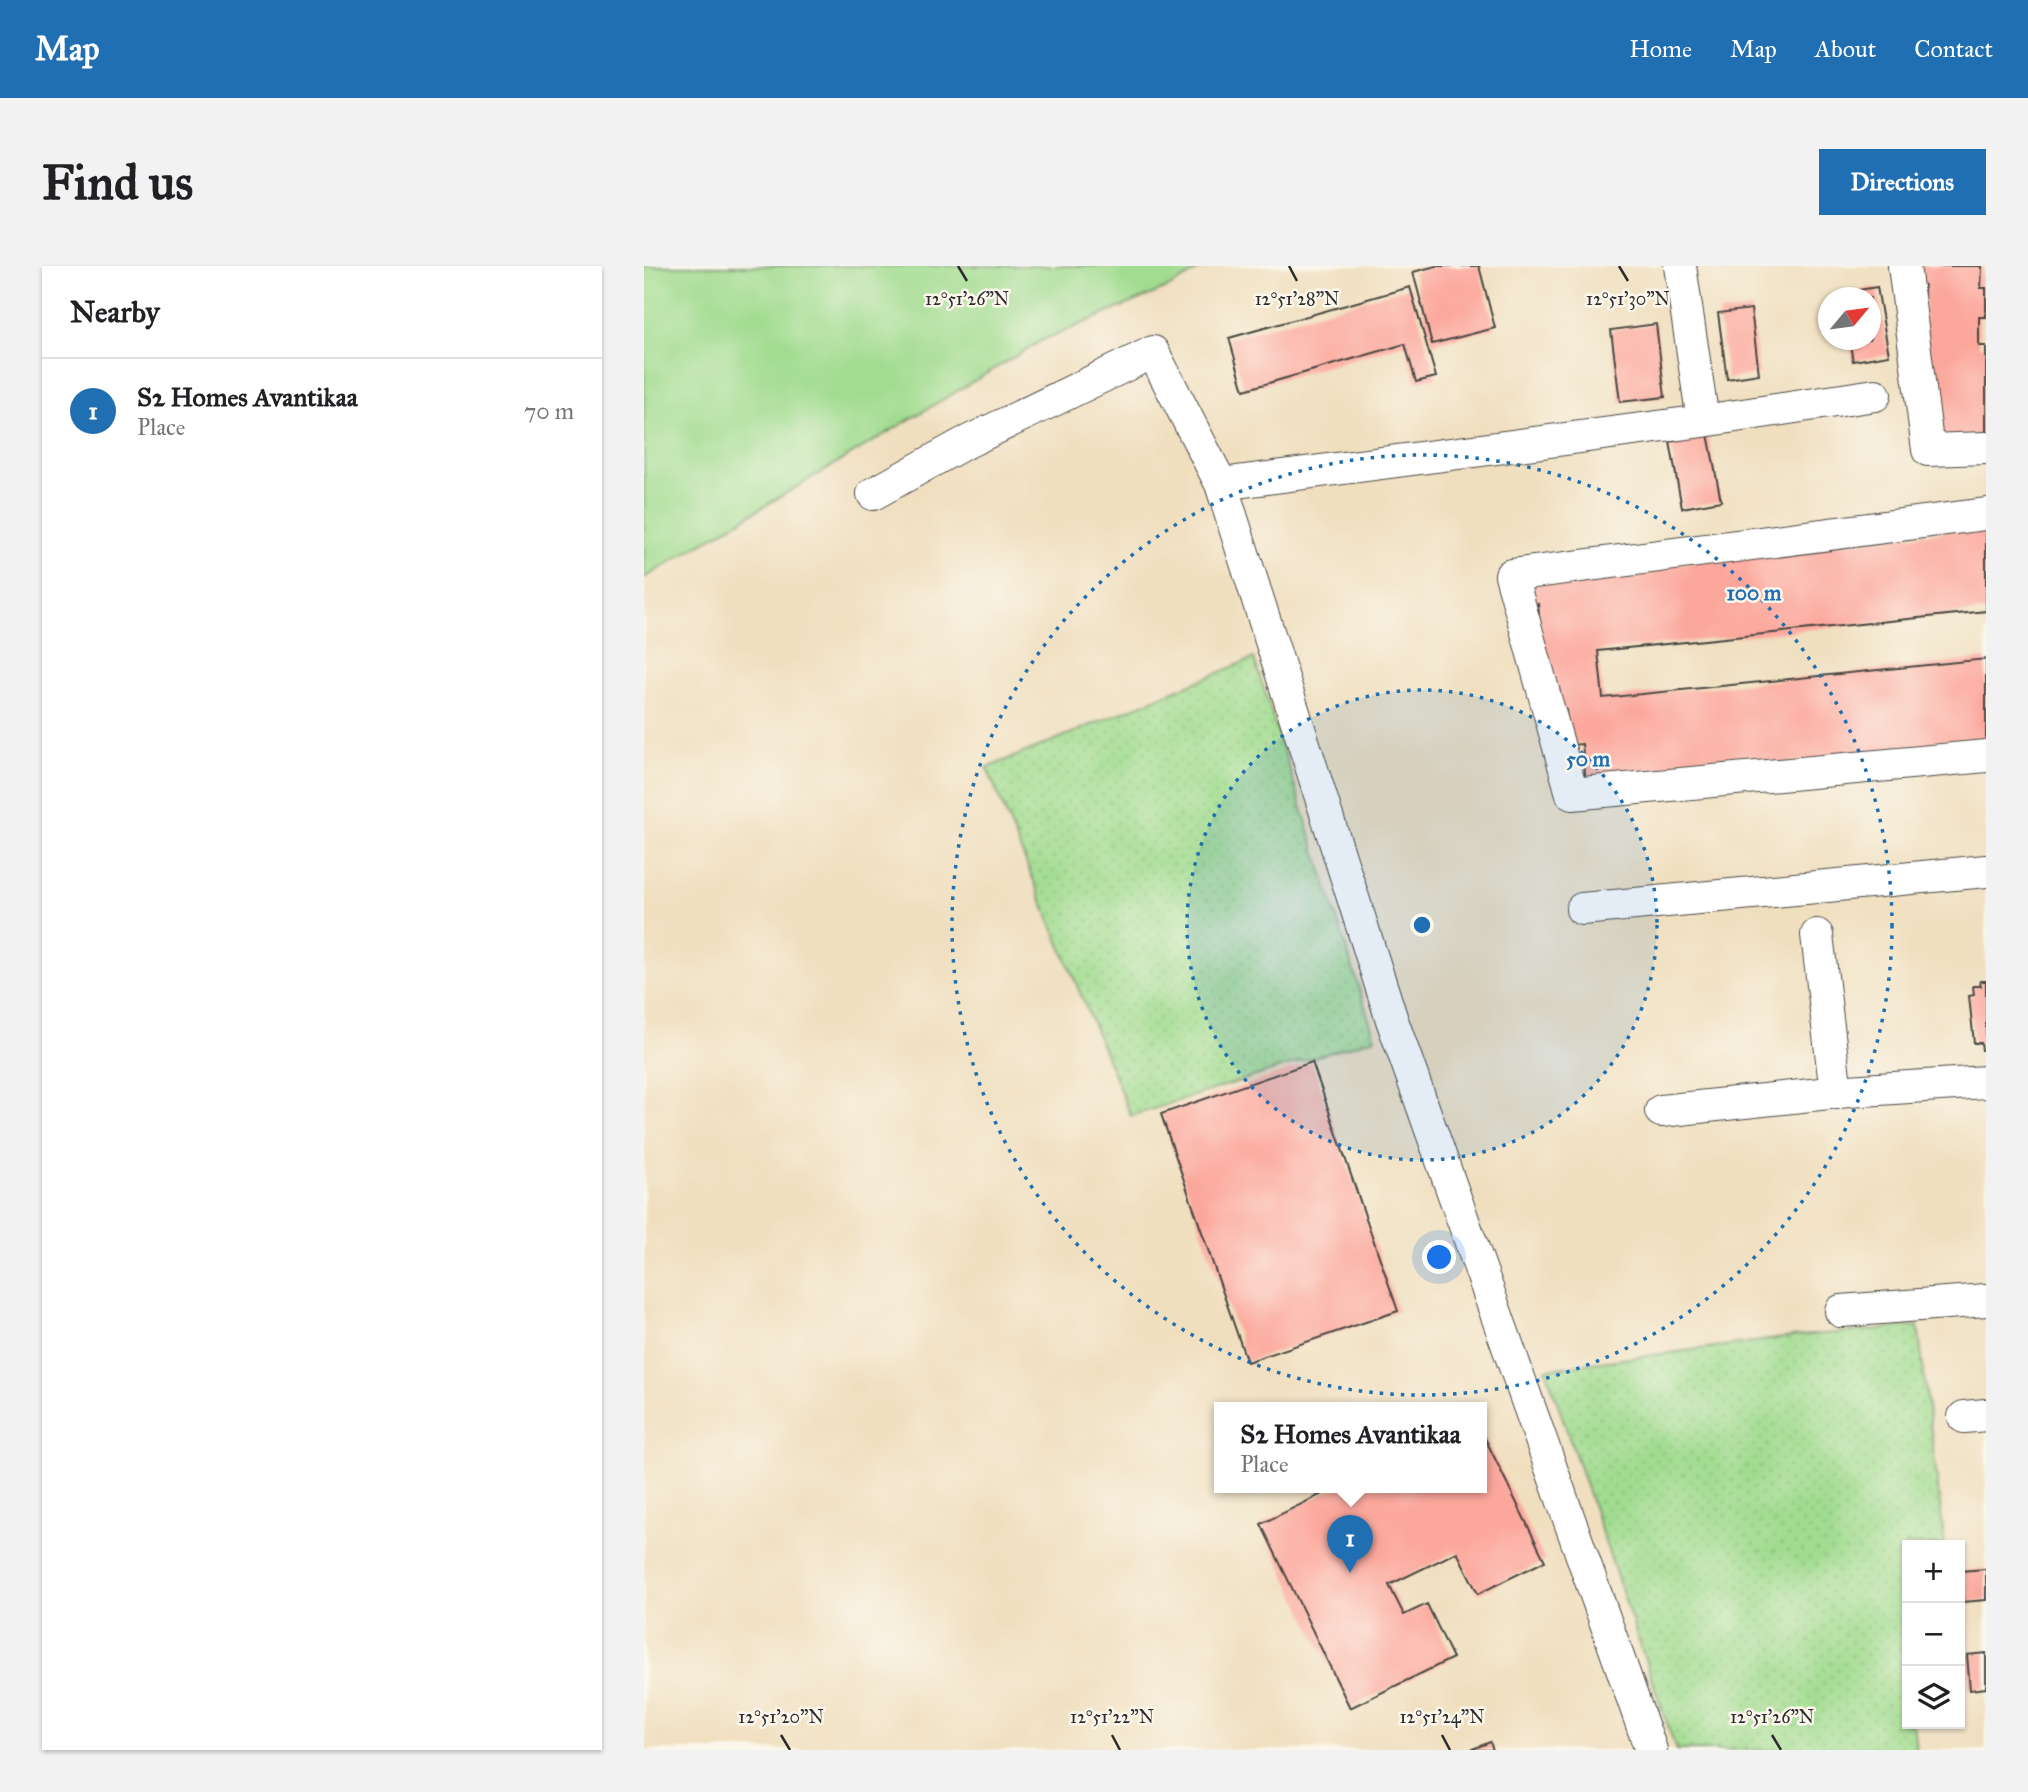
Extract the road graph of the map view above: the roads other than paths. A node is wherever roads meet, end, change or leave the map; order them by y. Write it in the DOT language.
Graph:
graph roads {
  1 [pos="1680,266"];
  2 [pos="1905,266"];
  3 [pos="1875,395"];
  4 [pos="1703,421"];
  5 [pos="1986,448"];
  6 [pos="1220,484"];
  7 [pos="873,494"];
  8 [pos="1986,514"];
  9 [pos="1986,757"];
  10 [pos="1986,871"];
  11 [pos="1582,909"];
  12 [pos="1817,935"];
  13 [pos="1986,1082"];
  14 [pos="1836,1093"];
  15 [pos="1661,1111"];
  16 [pos="1986,1300"];
  17 [pos="1841,1311"];
  18 [pos="1650,1750"];
  1 -- 4 [label="street"];
  2 -- 5 [label="street"];
  3 -- 4 [label="street"];
  4 -- 6 [label="street"];
  6 -- 7 [label="street"];
  6 -- 18 [label="street"];
  8 -- 9 [label="street"];
  10 -- 11 [label="street"];
  12 -- 14 [label="street"];
  13 -- 14 [label="street"];
  14 -- 15 [label="street"];
  16 -- 17 [label="street"];
}
